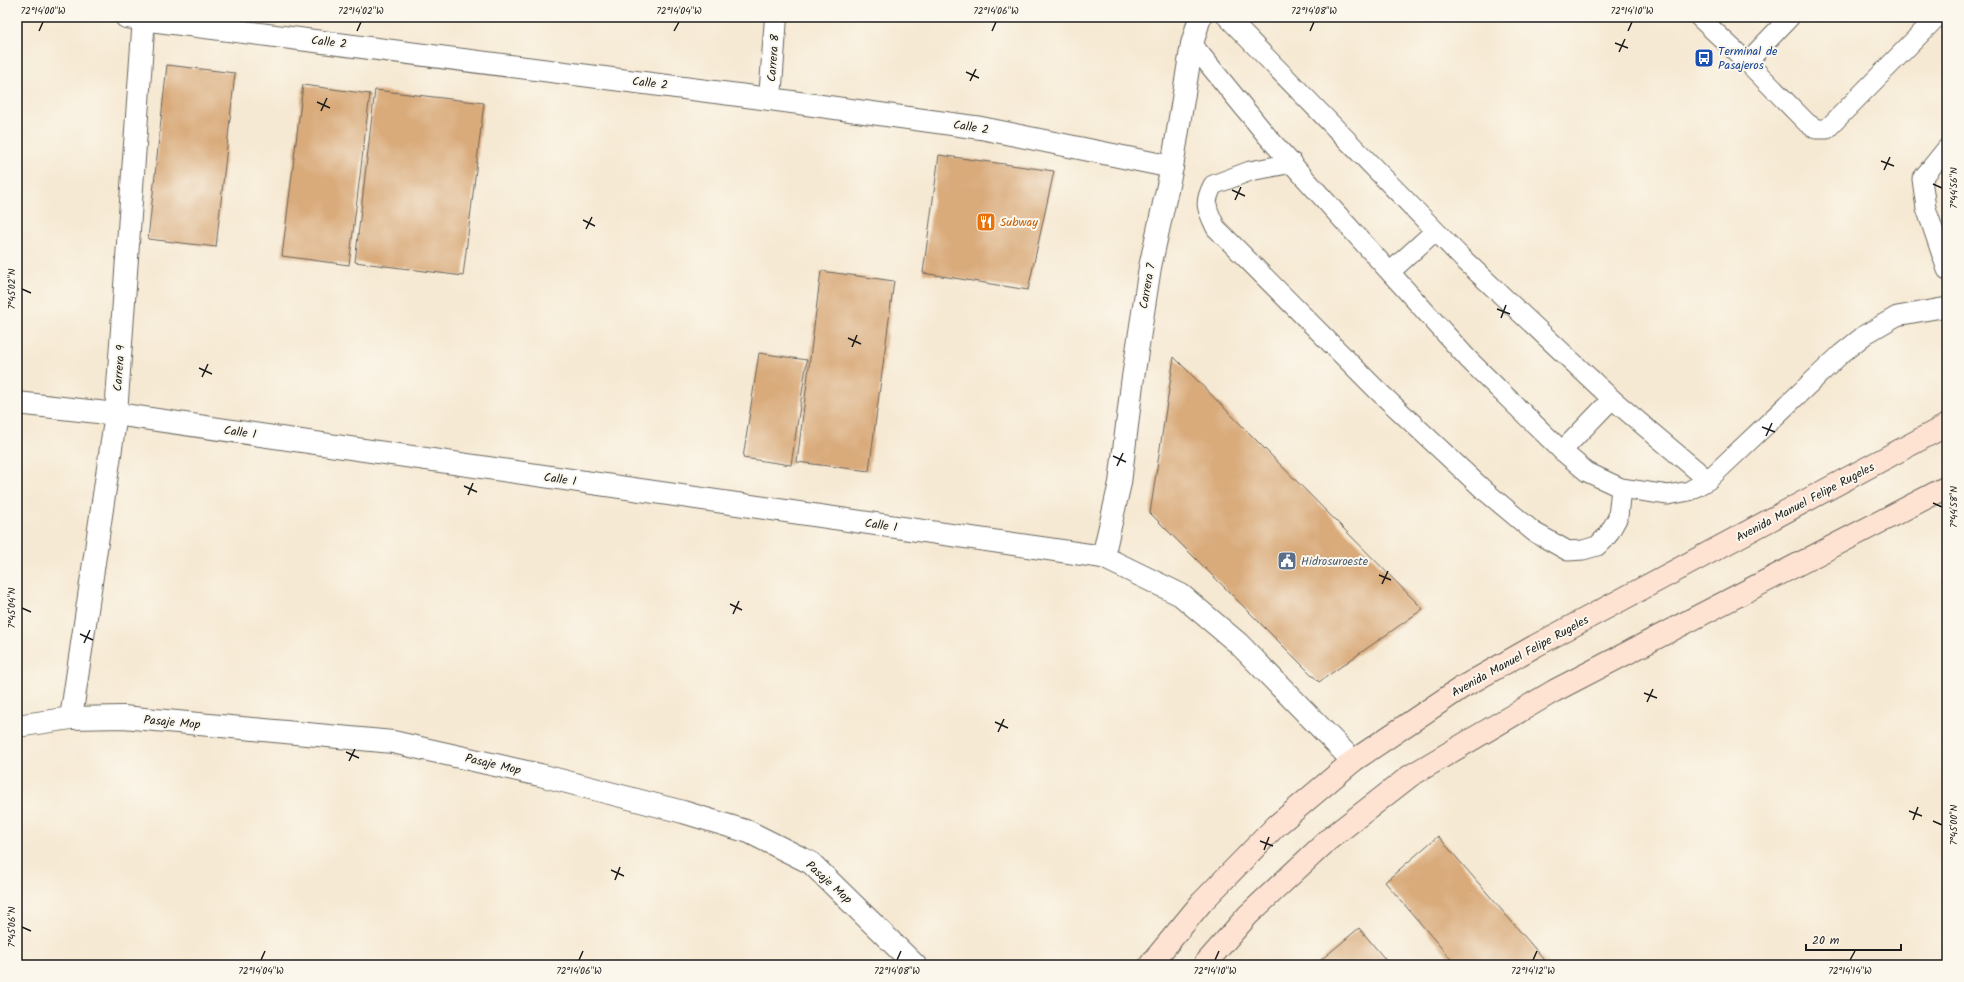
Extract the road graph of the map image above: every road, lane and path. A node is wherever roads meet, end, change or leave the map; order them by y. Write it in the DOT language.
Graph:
graph roads {
  1 [pos="776,17"];
  2 [pos="1200,17"];
  3 [pos="1228,17"];
  4 [pos="1699,17"];
  5 [pos="1790,17"];
  6 [pos="1937,17"];
  7 [pos="138,18"];
  8 [pos="1192,44"];
  9 [pos="1747,62"];
  10 [pos="770,99"];
  11 [pos="1947,148"];
  12 [pos="1293,163"];
  13 [pos="1172,167"];
  14 [pos="1434,232"];
  15 [pos="1947,270"];
  16 [pos="1390,272"];
  17 [pos="1947,307"];
  18 [pos="1612,399"];
  19 [pos="17,403"];
  20 [pos="116,414"];
  21 [pos="1947,424"];
  22 [pos="1562,452"];
  23 [pos="1708,480"];
  24 [pos="1947,487"];
  25 [pos="1621,488"];
  26 [pos="1103,557"];
  27 [pos="71,718"];
  28 [pos="17,726"];
  29 [pos="1353,760"];
  30 [pos="915,965"];
  31 [pos="1150,965"];
  32 [pos="1204,965"];
  1 -- 10 [label="street, Carrera 8"];
  2 -- 8 [label="street, Carrera 7"];
  3 -- 14 [label="lane"];
  4 -- 9 [label="lane"];
  5 -- 9 [label="lane"];
  6 -- 9 [label="lane"];
  7 -- 10 [label="street, Calle 2"];
  7 -- 20 [label="street, Carrera 9"];
  8 -- 12 [label="lane"];
  8 -- 13 [label="street, Carrera 7"];
  10 -- 13 [label="street, Calle 2"];
  11 -- 15 [label="lane"];
  12 -- 16 [label="lane"];
  12 -- 25 [label="lane"];
  13 -- 26 [label="street, Carrera 7"];
  14 -- 16 [label="lane"];
  14 -- 18 [label="lane"];
  16 -- 22 [label="lane"];
  17 -- 23 [label="lane"];
  18 -- 22 [label="lane"];
  18 -- 23 [label="lane"];
  19 -- 20 [label="street, Calle 1"];
  20 -- 26 [label="street, Calle 1"];
  20 -- 27 [label="street, Carrera 9"];
  21 -- 29 [label="street, Avenida Manuel Felipe Rugeles"];
  22 -- 25 [label="lane"];
  23 -- 25 [label="lane"];
  24 -- 32 [label="street"];
  26 -- 29 [label="street, Calle 1"];
  27 -- 28 [label="street, Pasaje Mop"];
  27 -- 30 [label="street, Pasaje Mop"];
  29 -- 31 [label="street, Avenida Manuel Felipe Rugeles"];
}
